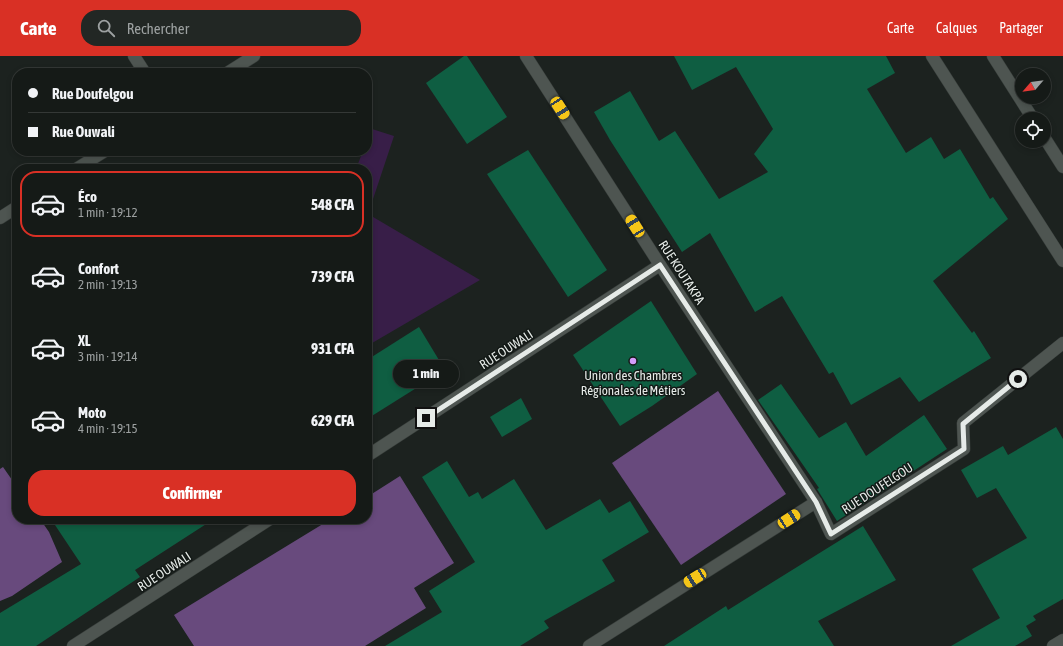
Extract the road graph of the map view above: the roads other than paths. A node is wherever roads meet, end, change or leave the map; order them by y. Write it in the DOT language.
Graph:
graph roads {
  1 [pos="134,56"];
  2 [pos="254,56"];
  3 [pos="526,56"];
  4 [pos="932,56"];
  5 [pos="992,56"];
  6 [pos="142,68"];
  7 [pos="235,68"];
  8 [pos="1028,112"];
  9 [pos="1051,148"];
  10 [pos="96,156"];
  11 [pos="84,164"];
  12 [pos="1063,167"];
  13 [pos="12,210"];
  14 [pos="0,218"];
  15 [pos="1063,260"];
  16 [pos="660,265"];
  17 [pos="1063,343"];
  18 [pos="372,453"];
  19 [pos="816,502"];
  20 [pos="262,524"];
  21 [pos="1063,640"];
  22 [pos="73,646"];
  23 [pos="588,646"];
  24 [pos="1053,646"];
  1 -- 6 [label="street"];
  2 -- 7 [label="street"];
  3 -- 16 [label="street, RUE KOUTAKPA"];
  4 -- 15 [label="street"];
  5 -- 8 [label="street"];
  9 -- 12 [label="street"];
  10 -- 11 [label="street"];
  13 -- 14 [label="street"];
  16 -- 18 [label="street, RUE OUWALI"];
  16 -- 19 [label="street, RUE KOUTAKPA"];
  17 -- 19 [label="street, RUE DOUFELGOU"];
  19 -- 23 [label="street"];
  20 -- 22 [label="street, RUE OUWALI"];
  21 -- 24 [label="street"];
}
